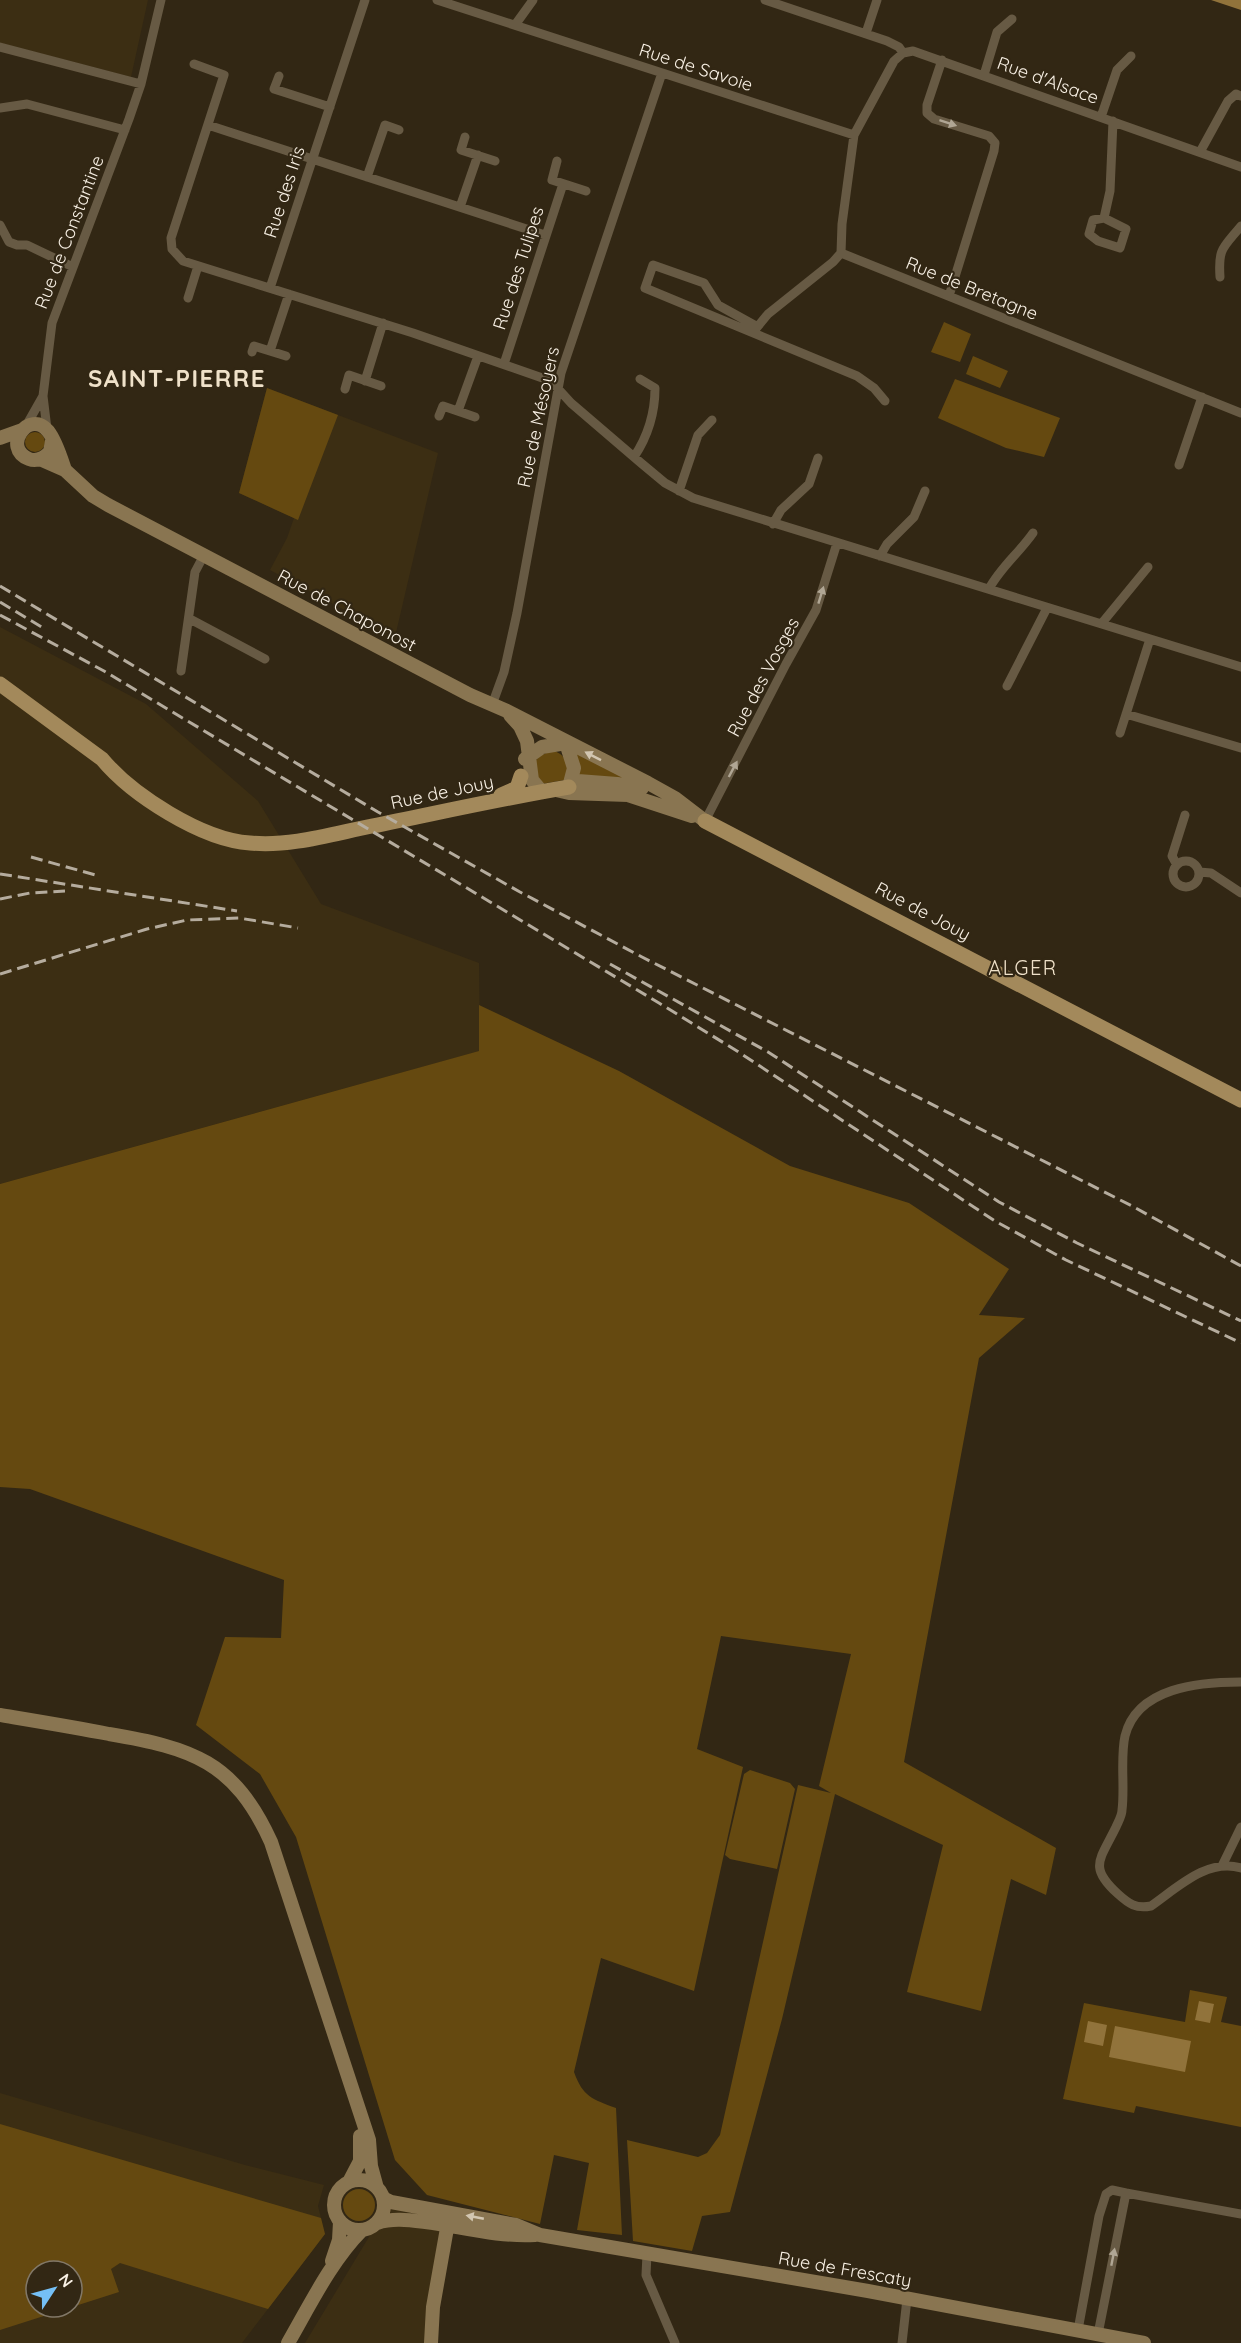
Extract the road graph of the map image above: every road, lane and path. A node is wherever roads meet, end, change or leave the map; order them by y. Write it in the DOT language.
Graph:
graph roads {
  1 [pos="161,0"];
  2 [pos="365,0"];
  3 [pos="437,0"];
  4 [pos="533,0"];
  5 [pos="765,0"];
  6 [pos="877,0"];
  7 [pos="1012,19"];
  8 [pos="515,26"];
  9 [pos="866,33"];
  10 [pos="0,47"];
  11 [pos="903,53"];
  12 [pos="1131,56"];
  13 [pos="942,60"];
  14 [pos="194,64"];
  15 [pos="662,73"];
  16 [pos="984,75"];
  17 [pos="279,76"];
  18 [pos="141,84"];
  19 [pos="1241,96"];
  20 [pos="330,107"];
  21 [pos="0,108"];
  22 [pos="1101,117"];
  23 [pos="1113,121"];
  24 [pos="208,125"];
  25 [pos="125,130"];
  26 [pos="399,130"];
  27 [pos="854,135"];
  28 [pos="465,137"];
  29 [pos="1200,152"];
  30 [pos="478,155"];
  31 [pos="313,159"];
  32 [pos="495,160"];
  33 [pos="557,161"];
  34 [pos="1241,167"];
  35 [pos="367,177"];
  36 [pos="563,184"];
  37 [pos="586,191"];
  38 [pos="460,207"];
  39 [pos="1104,218"];
  40 [pos="0,225"];
  41 [pos="1241,226"];
  42 [pos="545,235"];
  43 [pos="841,253"];
  44 [pos="198,266"];
  45 [pos="73,267"];
  46 [pos="1220,278"];
  47 [pos="270,288"];
  48 [pos="289,294"];
  49 [pos="949,296"];
  50 [pos="188,298"];
  51 [pos="718,305"];
  52 [pos="717,317"];
  53 [pos="383,323"];
  54 [pos="755,329"];
  55 [pos="270,351"];
  56 [pos="252,352"];
  57 [pos="286,356"];
  58 [pos="478,356"];
  59 [pos="504,364"];
  60 [pos="640,379"];
  61 [pos="365,381"];
  62 [pos="381,386"];
  63 [pos="558,388"];
  64 [pos="345,389"];
  65 [pos="43,396"];
  66 [pos="1202,397"];
  67 [pos="885,401"];
  68 [pos="458,411"];
  69 [pos="1241,413"];
  70 [pos="439,416"];
  71 [pos="475,417"];
  72 [pos="712,420"];
  73 [pos="24,428"];
  74 [pos="50,435"];
  75 [pos="0,438"];
  76 [pos="0,445"];
  77 [pos="19,450"];
  78 [pos="634,457"];
  79 [pos="818,458"];
  80 [pos="40,459"];
  81 [pos="1179,465"];
  82 [pos="65,470"];
  83 [pos="679,491"];
  84 [pos="925,491"];
  85 [pos="773,524"];
  86 [pos="1033,533"];
  87 [pos="837,543"];
  88 [pos="204,555"];
  89 [pos="880,556"];
  90 [pos="1148,567"];
  91 [pos="989,589"];
  92 [pos="1047,608"];
  93 [pos="190,619"];
  94 [pos="1102,623"];
  95 [pos="1150,639"];
  96 [pos="1241,655"];
  97 [pos="265,659"];
  98 [pos="1239,666"];
  99 [pos="182,671"];
  100 [pos="0,684"];
  101 [pos="1007,686"];
  102 [pos="492,705"];
  103 [pos="1126,714"];
  104 [pos="511,715"];
  105 [pos="1120,734"];
  106 [pos="566,743"];
  107 [pos="1241,748"];
  108 [pos="527,757"];
  109 [pos="621,770"];
  110 [pos="521,776"];
  111 [pos="555,790"];
  112 [pos="675,798"];
  113 [pos="467,807"];
  114 [pos="1185,815"];
  115 [pos="705,820"];
  116 [pos="1176,865"];
  117 [pos="1199,872"];
  118 [pos="1241,893"];
  119 [pos="1241,1100"];
  120 [pos="1241,1682"];
  121 [pos="0,1715"];
  122 [pos="1241,1827"];
  123 [pos="1222,1866"];
  124 [pos="1241,1868"];
  125 [pos="355,2104"];
  126 [pos="350,2182"];
  127 [pos="380,2193"];
  128 [pos="1126,2193"];
  129 [pos="1241,2214"];
  130 [pos="449,2219"];
  131 [pos="340,2222"];
  132 [pos="377,2223"];
  133 [pos="362,2230"];
  134 [pos="647,2254"];
  135 [pos="323,2283"];
  136 [pos="907,2299"];
  137 [pos="1078,2330"];
  138 [pos="1098,2334"];
  139 [pos="288,2343"];
  140 [pos="431,2343"];
  141 [pos="675,2343"];
  142 [pos="902,2343"];
  143 [pos="1144,2343"];
  1 -- 18 [label="street, Rue de Constantine"];
  2 -- 20 [label="street, Rue des Iris"];
  3 -- 8 [label="street, Rue de Savoie"];
  4 -- 8 [label="street"];
  5 -- 9 [label="street, Rue d'Alsace"];
  6 -- 9 [label="street"];
  7 -- 16 [label="street, Rue d'Alsace"];
  8 -- 15 [label="street, Rue de Savoie"];
  9 -- 11 [label="street, Rue d'Alsace"];
  10 -- 18 [label="street"];
  11 -- 13 [label="street, Rue d'Alsace"];
  11 -- 27 [label="street"];
  12 -- 22 [label="street, Rue d'Alsace"];
  13 -- 16 [label="street, Rue d'Alsace"];
  13 -- 49 [label="street, one-way"];
  14 -- 24 [label="street"];
  15 -- 27 [label="street, Rue de Savoie"];
  15 -- 63 [label="street, Rue de Mésoyers"];
  16 -- 22 [label="street, Rue d'Alsace"];
  17 -- 20 [label="street"];
  18 -- 25 [label="street, Rue de Constantine"];
  19 -- 29 [label="street"];
  20 -- 31 [label="street, Rue des Iris"];
  21 -- 25 [label="street"];
  22 -- 23 [label="street, Rue d'Alsace"];
  23 -- 29 [label="street, Rue d'Alsace"];
  23 -- 39 [label="street, Rue d'Alsace"];
  24 -- 31 [label="street"];
  24 -- 44 [label="street"];
  25 -- 45 [label="street, Rue de Constantine"];
  26 -- 35 [label="street"];
  27 -- 43 [label="street"];
  28 -- 30 [label="street"];
  29 -- 34 [label="street, Rue d'Alsace"];
  30 -- 32 [label="street"];
  30 -- 38 [label="street"];
  31 -- 35 [label="street"];
  31 -- 47 [label="street, Rue des Iris"];
  33 -- 36 [label="street"];
  35 -- 38 [label="street"];
  36 -- 37 [label="street"];
  36 -- 42 [label="street, Rue des Tulipes"];
  38 -- 42 [label="street"];
  40 -- 45 [label="street"];
  41 -- 46 [label="street"];
  42 -- 59 [label="street, Rue des Tulipes"];
  43 -- 49 [label="street, Rue de Bretagne"];
  43 -- 54 [label="street"];
  44 -- 47 [label="street"];
  44 -- 50 [label="street"];
  45 -- 65 [label="street, Rue de Constantine"];
  47 -- 48 [label="street"];
  48 -- 53 [label="street"];
  48 -- 55 [label="street"];
  49 -- 66 [label="street, Rue de Bretagne"];
  51 -- 52 [label="street"];
  51 -- 52 [label="street"];
  51 -- 54 [label="street"];
  52 -- 54 [label="street"];
  53 -- 58 [label="street"];
  53 -- 61 [label="street"];
  54 -- 67 [label="street"];
  55 -- 56 [label="street"];
  55 -- 57 [label="street"];
  58 -- 59 [label="street"];
  58 -- 68 [label="street"];
  59 -- 63 [label="street"];
  60 -- 78 [label="street"];
  61 -- 62 [label="street"];
  61 -- 64 [label="street"];
  63 -- 78 [label="street"];
  63 -- 102 [label="street, Rue de Mésoyers"];
  65 -- 73 [label="street, Rue de Constantine"];
  65 -- 74 [label="street, Rue de Constantine"];
  66 -- 69 [label="street, Rue de Bretagne"];
  66 -- 81 [label="street"];
  68 -- 70 [label="street"];
  68 -- 71 [label="street"];
  72 -- 83 [label="street"];
  73 -- 74 [label="main road"];
  73 -- 75 [label="main road"];
  73 -- 77 [label="main road"];
  74 -- 80 [label="main road"];
  74 -- 82 [label="main road, Rue de Chaponost"];
  76 -- 77 [label="main road"];
  77 -- 80 [label="main road"];
  78 -- 83 [label="street"];
  79 -- 85 [label="street"];
  80 -- 82 [label="main road, Rue de Chaponost"];
  82 -- 88 [label="main road, Rue de Chaponost"];
  83 -- 85 [label="street"];
  84 -- 89 [label="street"];
  85 -- 87 [label="street"];
  86 -- 91 [label="street"];
  87 -- 89 [label="street"];
  115 -- 87 [label="street, Rue des Vosges, one-way"];
  88 -- 93 [label="street"];
  88 -- 102 [label="main road, Rue de Chaponost"];
  89 -- 91 [label="street"];
  90 -- 94 [label="street"];
  91 -- 92 [label="street"];
  92 -- 94 [label="street"];
  92 -- 101 [label="street"];
  93 -- 97 [label="street"];
  93 -- 99 [label="street"];
  94 -- 95 [label="street"];
  95 -- 98 [label="street"];
  95 -- 103 [label="street"];
  96 -- 98 [label="street"];
  100 -- 113 [label="main road, Rue de Jouy"];
  102 -- 104 [label="main road, Rue de Chaponost"];
  103 -- 105 [label="street"];
  103 -- 107 [label="street"];
  104 -- 106 [label="main road, Rue de Chaponost"];
  104 -- 108 [label="main road"];
  106 -- 108 [label="main road"];
  109 -- 106 [label="main road, Rue de Chaponost, one-way"];
  106 -- 111 [label="main road"];
  108 -- 110 [label="main road"];
  108 -- 111 [label="main road"];
  109 -- 112 [label="main road, Rue de Jouy"];
  110 -- 113 [label="main road"];
  111 -- 112 [label="main road, Rue de Jouy"];
  111 -- 113 [label="main road, Rue de Jouy"];
  111 -- 115 [label="main road"];
  112 -- 115 [label="main road, Rue de Jouy"];
  114 -- 116 [label="street"];
  115 -- 119 [label="main road, Rue de Jouy"];
  116 -- 117 [label="street"];
  116 -- 117 [label="street"];
  117 -- 118 [label="street"];
  120 -- 123 [label="street"];
  121 -- 125 [label="main road"];
  122 -- 123 [label="street"];
  123 -- 124 [label="street"];
  125 -- 126 [label="main road"];
  125 -- 127 [label="main road"];
  126 -- 127 [label="main road"];
  126 -- 131 [label="main road"];
  127 -- 130 [label="main road, Rue de Frescaty"];
  127 -- 132 [label="main road"];
  128 -- 129 [label="street"];
  128 -- 137 [label="street"];
  138 -- 128 [label="street, one-way"];
  130 -- 132 [label="main road, Rue de Frescaty"];
  130 -- 134 [label="main road, Rue de Frescaty"];
  130 -- 140 [label="main road"];
  131 -- 133 [label="main road"];
  131 -- 135 [label="main road"];
  132 -- 133 [label="main road"];
  133 -- 135 [label="main road"];
  134 -- 136 [label="main road, Rue de Frescaty"];
  134 -- 141 [label="street"];
  135 -- 139 [label="main road"];
  136 -- 137 [label="main road, Rue de Frescaty"];
  136 -- 142 [label="street"];
  137 -- 138 [label="main road, Rue de Frescaty"];
  138 -- 143 [label="main road, Rue de Frescaty"];
}
